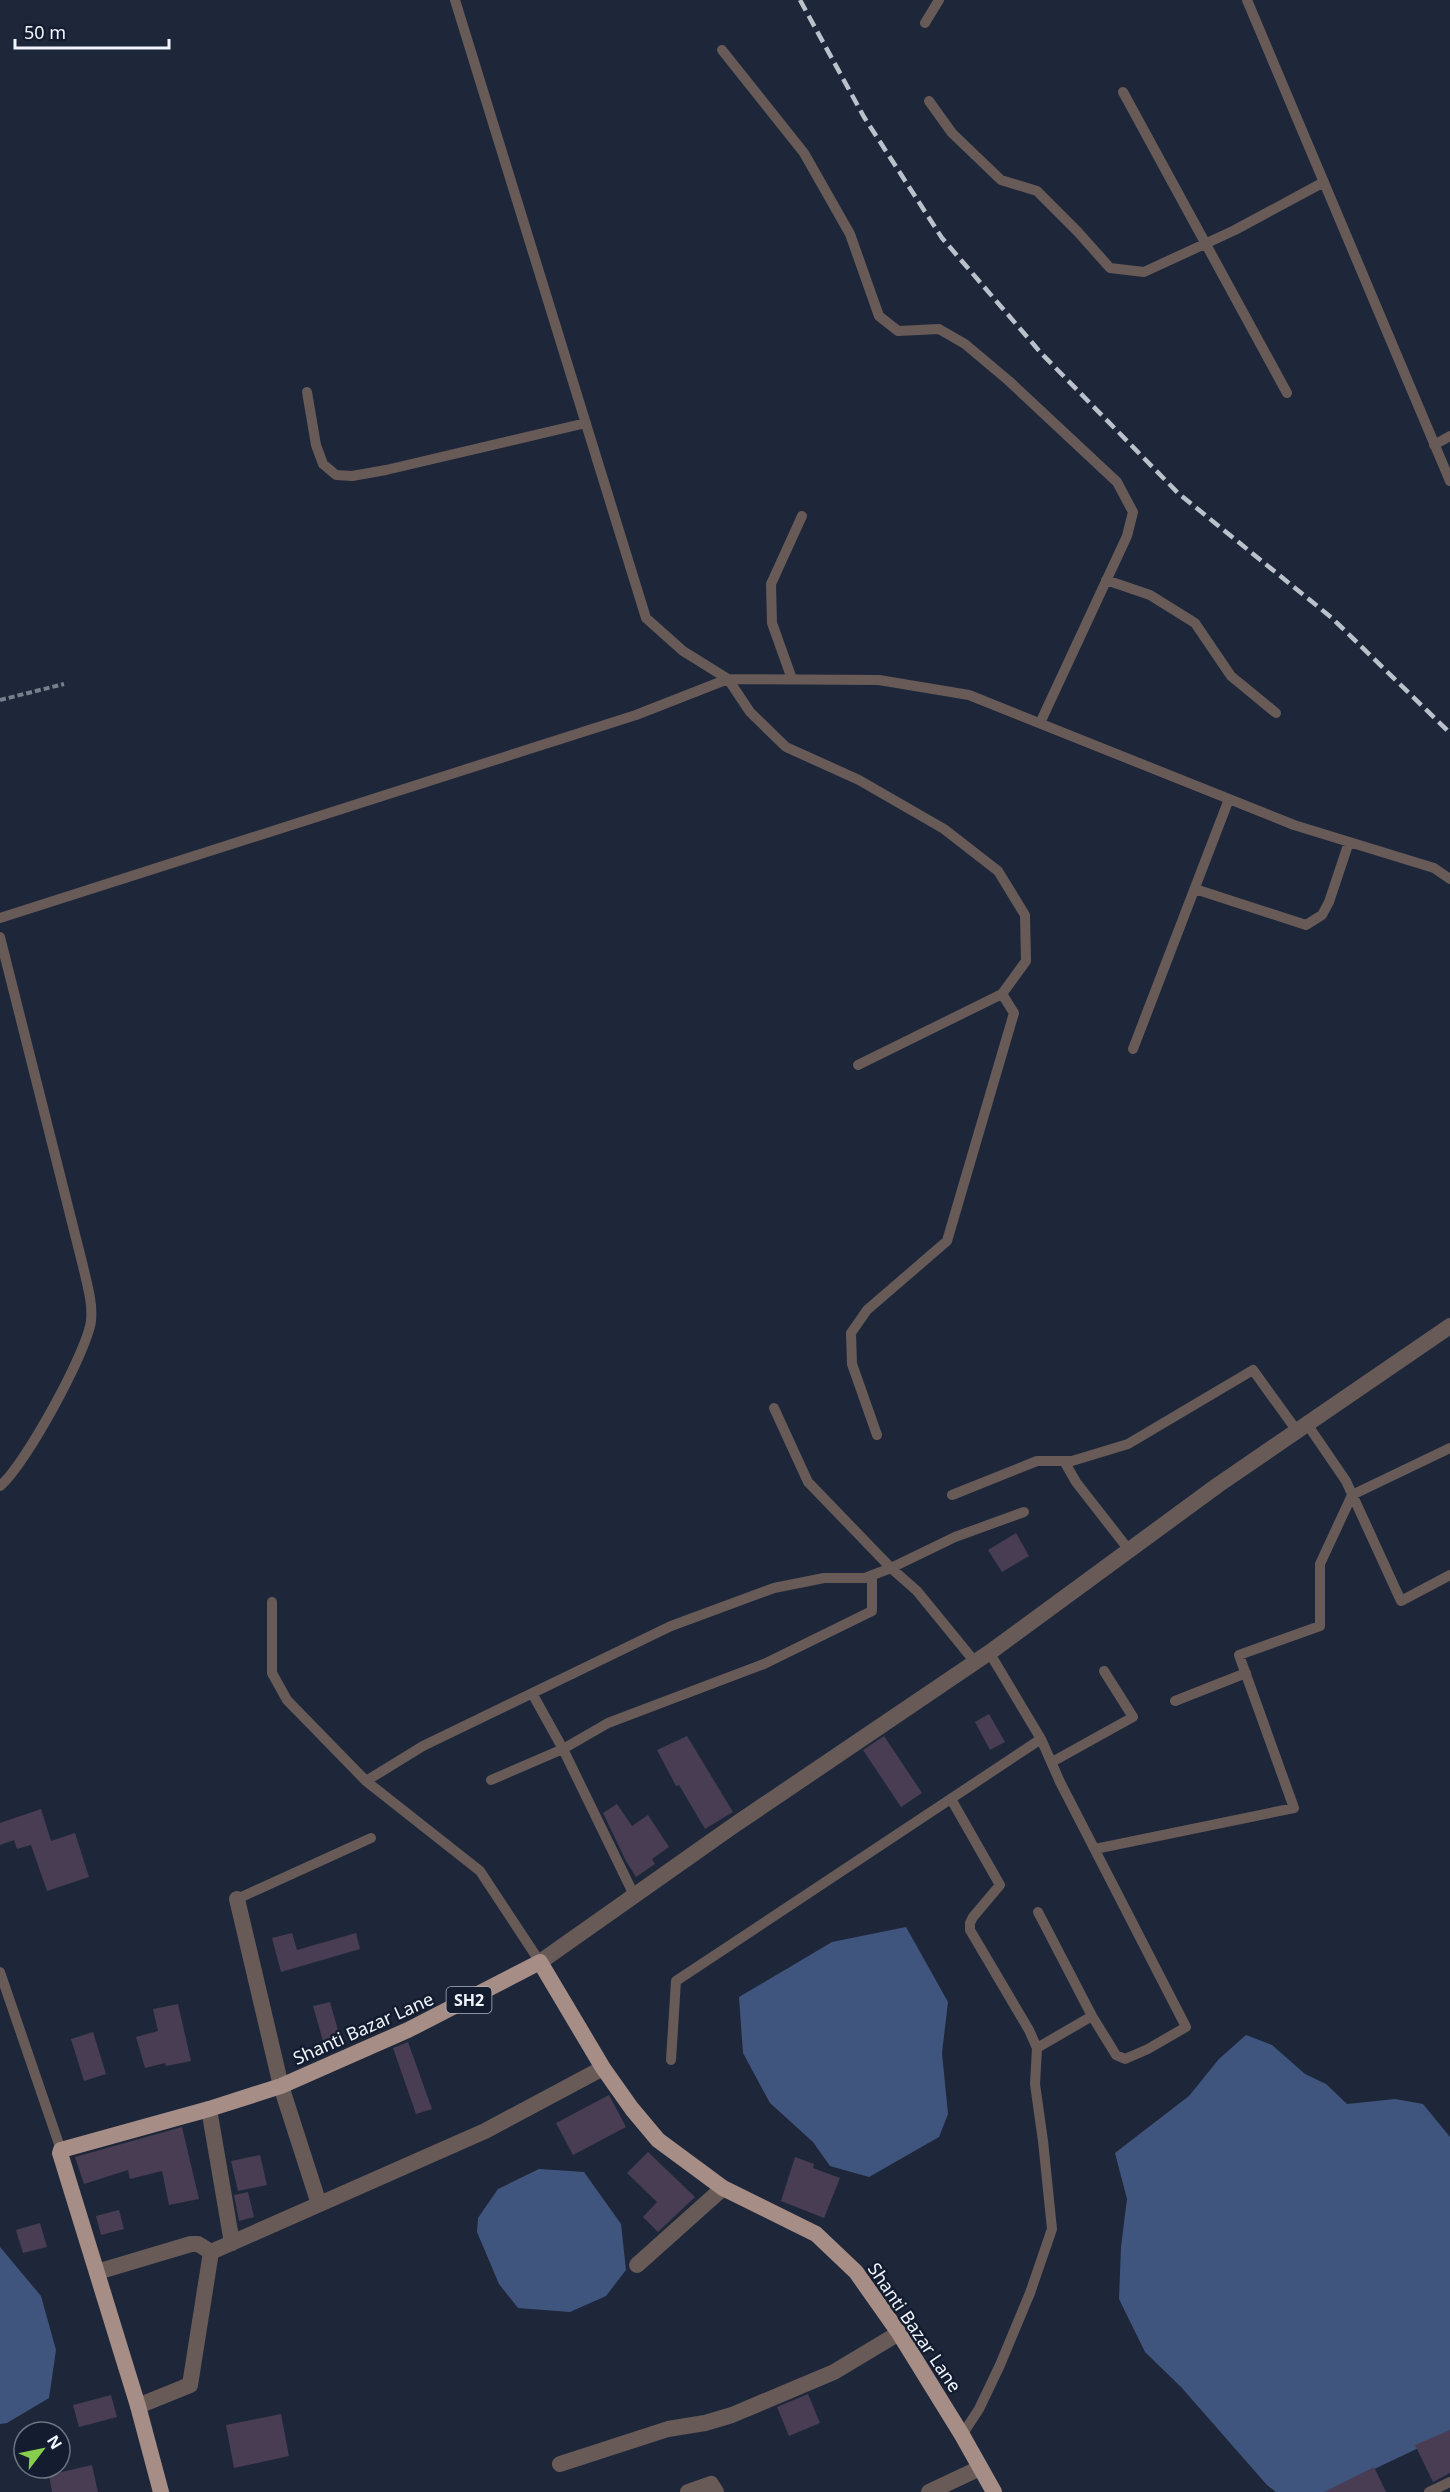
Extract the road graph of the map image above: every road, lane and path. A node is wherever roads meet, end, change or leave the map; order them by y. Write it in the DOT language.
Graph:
graph roads {
  1 [pos="455,0"];
  2 [pos="939,0"];
  3 [pos="1247,0"];
  4 [pos="925,23"];
  5 [pos="722,50"];
  6 [pos="1123,92"];
  7 [pos="929,101"];
  8 [pos="1324,182"];
  9 [pos="1206,245"];
  10 [pos="307,392"];
  11 [pos="1287,393"];
  12 [pos="586,423"];
  13 [pos="1450,436"];
  14 [pos="1434,445"];
  15 [pos="1450,481"];
  16 [pos="802,516"];
  17 [pos="1107,580"];
  18 [pos="728,679"];
  19 [pos="792,679"];
  20 [pos="64,684"];
  21 [pos="0,700"];
  22 [pos="1276,713"];
  23 [pos="1040,723"];
  24 [pos="1229,799"];
  25 [pos="1349,842"];
  26 [pos="1450,879"];
  27 [pos="1195,889"];
  28 [pos="0,918"];
  29 [pos="0,937"];
  30 [pos="1002,994"];
  31 [pos="1133,1049"];
  32 [pos="858,1065"];
  33 [pos="1450,1326"];
  34 [pos="774,1408"];
  35 [pos="1302,1428"];
  36 [pos="878,1435"];
  37 [pos="1450,1448"];
  38 [pos="1064,1461"];
  39 [pos="0,1486"];
  40 [pos="952,1495"];
  41 [pos="1352,1495"];
  42 [pos="1024,1512"];
  43 [pos="1129,1550"];
  44 [pos="891,1568"];
  45 [pos="872,1575"];
  46 [pos="1450,1575"];
  47 [pos="272,1602"];
  48 [pos="982,1657"];
  49 [pos="1104,1671"];
  50 [pos="1246,1673"];
  51 [pos="533,1695"];
  52 [pos="1175,1701"];
  53 [pos="1041,1739"];
  54 [pos="563,1749"];
  55 [pos="1052,1762"];
  56 [pos="491,1780"];
  57 [pos="366,1781"];
  58 [pos="951,1799"];
  59 [pos="371,1838"];
  60 [pos="1095,1849"];
  61 [pos="634,1895"];
  62 [pos="237,1899"];
  63 [pos="1038,1912"];
  64 [pos="540,1962"];
  65 [pos="0,1972"];
  66 [pos="1092,2016"];
  67 [pos="1037,2048"];
  68 [pos="671,2060"];
  69 [pos="603,2068"];
  70 [pos="281,2085"];
  71 [pos="209,2109"];
  72 [pos="61,2150"];
  73 [pos="723,2188"];
  74 [pos="319,2204"];
  75 [pos="231,2243"];
  76 [pos="211,2252"];
  77 [pos="637,2265"];
  78 [pos="97,2272"];
  79 [pos="899,2332"];
  80 [pos="138,2406"];
  81 [pos="962,2435"];
  82 [pos="560,2464"];
  83 [pos="980,2468"];
  84 [pos="1450,2482"];
  85 [pos="161,2492"];
  86 [pos="688,2492"];
  87 [pos="716,2492"];
  88 [pos="929,2492"];
  89 [pos="994,2492"];
  90 [pos="1429,2492"];
  1 -- 12 [label="lane"];
  2 -- 4 [label="lane"];
  3 -- 8 [label="lane"];
  5 -- 17 [label="lane"];
  6 -- 9 [label="lane"];
  7 -- 9 [label="lane"];
  8 -- 9 [label="lane"];
  8 -- 14 [label="lane"];
  9 -- 11 [label="lane"];
  10 -- 12 [label="lane"];
  12 -- 18 [label="lane"];
  13 -- 14 [label="lane"];
  14 -- 15 [label="lane"];
  16 -- 19 [label="lane"];
  17 -- 22 [label="lane"];
  17 -- 23 [label="lane"];
  18 -- 19 [label="lane"];
  18 -- 28 [label="lane"];
  18 -- 30 [label="lane"];
  19 -- 23 [label="lane"];
  20 -- 21 [label="path"];
  23 -- 24 [label="lane"];
  24 -- 25 [label="lane"];
  24 -- 27 [label="lane"];
  25 -- 26 [label="lane"];
  25 -- 27 [label="lane"];
  27 -- 31 [label="lane"];
  29 -- 39 [label="lane"];
  30 -- 32 [label="lane"];
  30 -- 36 [label="lane"];
  33 -- 35 [label="street"];
  34 -- 44 [label="lane"];
  35 -- 38 [label="lane"];
  35 -- 41 [label="lane"];
  35 -- 43 [label="street"];
  37 -- 41 [label="lane"];
  38 -- 40 [label="lane"];
  38 -- 43 [label="lane"];
  41 -- 46 [label="lane"];
  41 -- 50 [label="lane"];
  42 -- 44 [label="lane"];
  43 -- 48 [label="street"];
  44 -- 45 [label="lane"];
  44 -- 48 [label="lane"];
  45 -- 51 [label="lane"];
  45 -- 54 [label="lane"];
  47 -- 57 [label="lane"];
  48 -- 53 [label="lane"];
  48 -- 61 [label="street"];
  49 -- 55 [label="lane"];
  50 -- 52 [label="lane"];
  50 -- 60 [label="lane"];
  51 -- 54 [label="lane"];
  51 -- 57 [label="lane"];
  53 -- 55 [label="lane"];
  53 -- 58 [label="lane"];
  54 -- 56 [label="lane"];
  54 -- 61 [label="lane"];
  55 -- 60 [label="lane"];
  57 -- 64 [label="lane"];
  58 -- 67 [label="lane"];
  58 -- 68 [label="lane"];
  59 -- 62 [label="lane"];
  60 -- 66 [label="lane"];
  61 -- 64 [label="street"];
  62 -- 70 [label="street"];
  63 -- 66 [label="lane"];
  64 -- 69 [label="main road, Shanti Bazar Lane"];
  64 -- 70 [label="main road, Shanti Bazar Lane / SH2"];
  65 -- 72 [label="lane"];
  66 -- 67 [label="lane"];
  67 -- 81 [label="lane"];
  69 -- 73 [label="main road, Shanti Bazar Lane"];
  69 -- 74 [label="street"];
  70 -- 71 [label="main road, Shanti Bazar Lane / SH2"];
  70 -- 74 [label="street"];
  71 -- 72 [label="main road, Shanti Bazar Lane / SH2"];
  71 -- 75 [label="street"];
  72 -- 78 [label="main road"];
  73 -- 77 [label="street"];
  73 -- 79 [label="main road, Shanti Bazar Lane"];
  74 -- 75 [label="street"];
  75 -- 76 [label="street"];
  76 -- 78 [label="street"];
  76 -- 80 [label="street"];
  78 -- 80 [label="main road"];
  79 -- 81 [label="main road, Shanti Bazar Lane"];
  79 -- 82 [label="street"];
  80 -- 85 [label="main road"];
  81 -- 83 [label="main road, Shanti Bazar Lane"];
  83 -- 88 [label="street"];
  83 -- 89 [label="main road, Shanti Bazar Lane"];
  84 -- 90 [label="lane"];
  86 -- 87 [label="street"];
}
